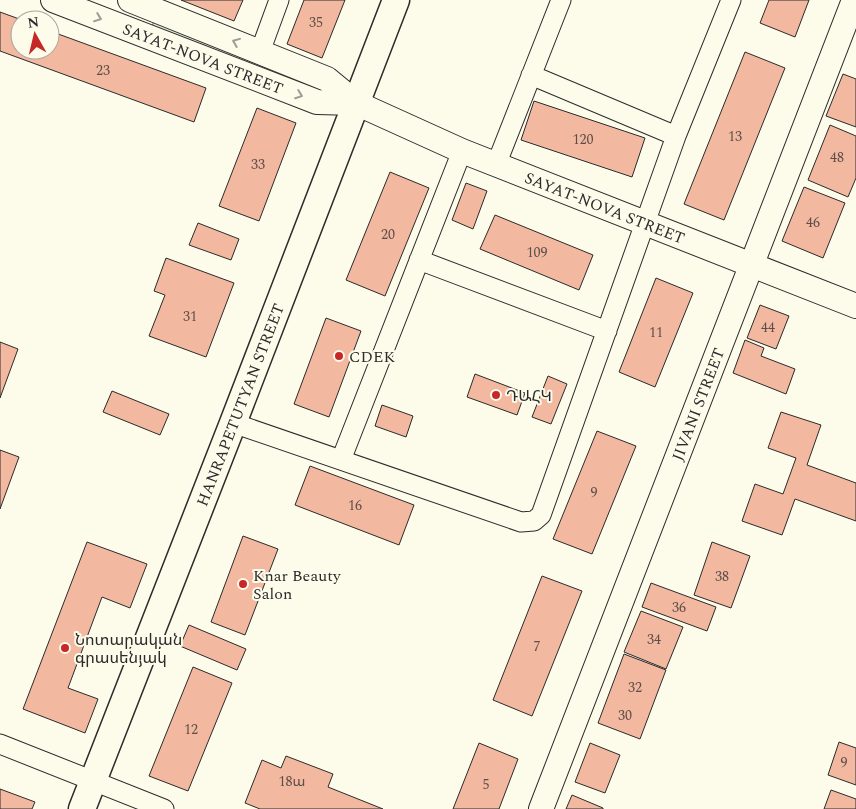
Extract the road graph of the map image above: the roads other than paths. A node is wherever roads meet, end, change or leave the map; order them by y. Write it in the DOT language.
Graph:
graph roads {
  1 [pos="53,0"];
  2 [pos="279,0"];
  3 [pos="396,0"];
  4 [pos="561,0"];
  5 [pos="731,0"];
  6 [pos="854,0"];
  7 [pos="137,3"];
  8 [pos="134,32"];
  9 [pos="260,52"];
  10 [pos="531,75"];
  11 [pos="356,103"];
  12 [pos="676,136"];
  13 [pos="462,152"];
  14 [pos="496,165"];
  15 [pos="644,224"];
  16 [pos="419,260"];
  17 [pos="752,264"];
  18 [pos="856,306"];
  19 [pos="607,331"];
  20 [pos="233,424"];
  21 [pos="341,460"];
  22 [pos="0,744"];
  23 [pos="93,780"];
  24 [pos="82,809"];
  25 [pos="164,809"];
  26 [pos="540,809"];
  1 -- 8 [label="street, SAYAT-NOVA STREET, one-way"];
  2 -- 9 [label="street"];
  3 -- 11 [label="main road, HANRAPETUTYAN STREET"];
  4 -- 10 [label="street"];
  5 -- 12 [label="street"];
  6 -- 17 [label="street, JIVANI STREET"];
  7 -- 8 [label="street"];
  9 -- 7 [label="street, SAYAT-NOVA STREET, one-way"];
  8 -- 11 [label="street, SAYAT-NOVA STREET, one-way"];
  9 -- 11 [label="street, SAYAT-NOVA STREET"];
  10 -- 12 [label="street"];
  10 -- 14 [label="street"];
  11 -- 13 [label="street, SAYAT-NOVA STREET"];
  11 -- 20 [label="main road, HANRAPETUTYAN STREET"];
  12 -- 15 [label="street"];
  13 -- 14 [label="street, SAYAT-NOVA STREET"];
  13 -- 16 [label="street"];
  14 -- 15 [label="street, SAYAT-NOVA STREET"];
  15 -- 17 [label="street, SAYAT-NOVA STREET"];
  15 -- 19 [label="street"];
  16 -- 19 [label="street"];
  16 -- 21 [label="street"];
  17 -- 18 [label="street, SAYAT-NOVA STREET"];
  17 -- 26 [label="street, JIVANI STREET"];
  19 -- 21 [label="street"];
  20 -- 21 [label="street"];
  20 -- 23 [label="main road, HANRAPETUTYAN STREET"];
  22 -- 23 [label="street"];
  23 -- 24 [label="main road, HANRAPETUTYAN STREET"];
  23 -- 25 [label="street"];
}
